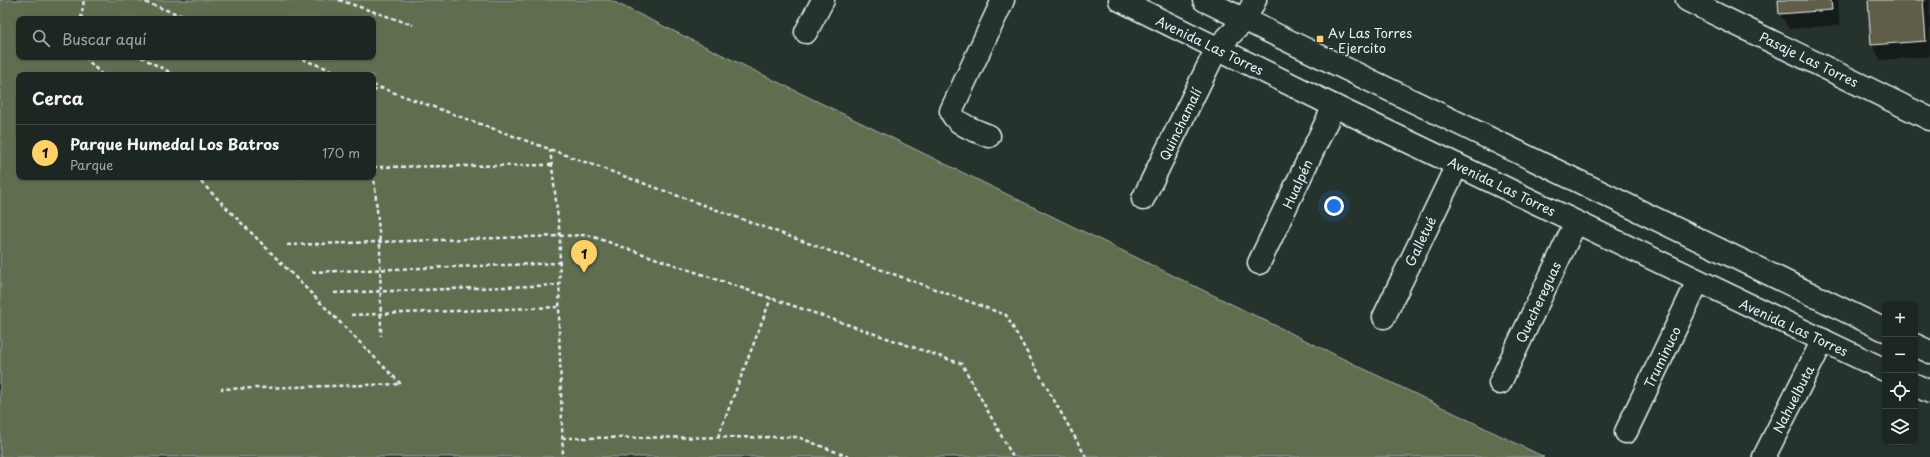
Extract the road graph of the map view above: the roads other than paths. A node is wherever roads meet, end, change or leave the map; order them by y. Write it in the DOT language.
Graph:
graph roads {
  1 [pos="823,0"];
  2 [pos="1003,0"];
  3 [pos="1120,0"];
  4 [pos="1204,0"];
  5 [pos="1255,0"];
  6 [pos="1687,0"];
  7 [pos="1245,20"];
  8 [pos="806,32"];
  9 [pos="1217,48"];
  10 [pos="1334,106"];
  11 [pos="1930,119"];
  12 [pos="989,136"];
  13 [pos="1457,165"];
  14 [pos="1143,199"];
  15 [pos="1576,222"];
  16 [pos="1259,263"];
  17 [pos="1698,281"];
  18 [pos="1384,317"];
  19 [pos="1882,329"];
  20 [pos="1823,340"];
  21 [pos="1918,346"];
  22 [pos="1930,352"];
  23 [pos="1882,369"];
  24 [pos="1500,383"];
  25 [pos="1918,386"];
  26 [pos="1930,392"];
  27 [pos="1626,432"];
  28 [pos="1764,457"];
  1 -- 8 [label="street"];
  2 -- 12 [label="street"];
  3 -- 9 [label="street, Avenida Las Torres"];
  4 -- 7 [label="street"];
  5 -- 7 [label="street, Quinchamalí"];
  6 -- 11 [label="street, Pasaje Las Torres"];
  7 -- 9 [label="street, Quinchamalí"];
  7 -- 19 [label="street"];
  9 -- 10 [label="street, Avenida Las Torres"];
  9 -- 14 [label="street, Quinchamalí"];
  10 -- 13 [label="street, Avenida Las Torres"];
  10 -- 16 [label="street, Hualpén"];
  13 -- 15 [label="street, Avenida Las Torres"];
  13 -- 18 [label="street, Galletué"];
  15 -- 17 [label="street, Avenida Las Torres"];
  15 -- 24 [label="street, Quechereguas"];
  17 -- 20 [label="street, Avenida Las Torres"];
  17 -- 27 [label="street, Truminuco"];
  20 -- 23 [label="street, Avenida Las Torres"];
  20 -- 28 [label="street, Nahuelbuta"];
  21 -- 22 [label="street"];
  25 -- 26 [label="street"];
}
